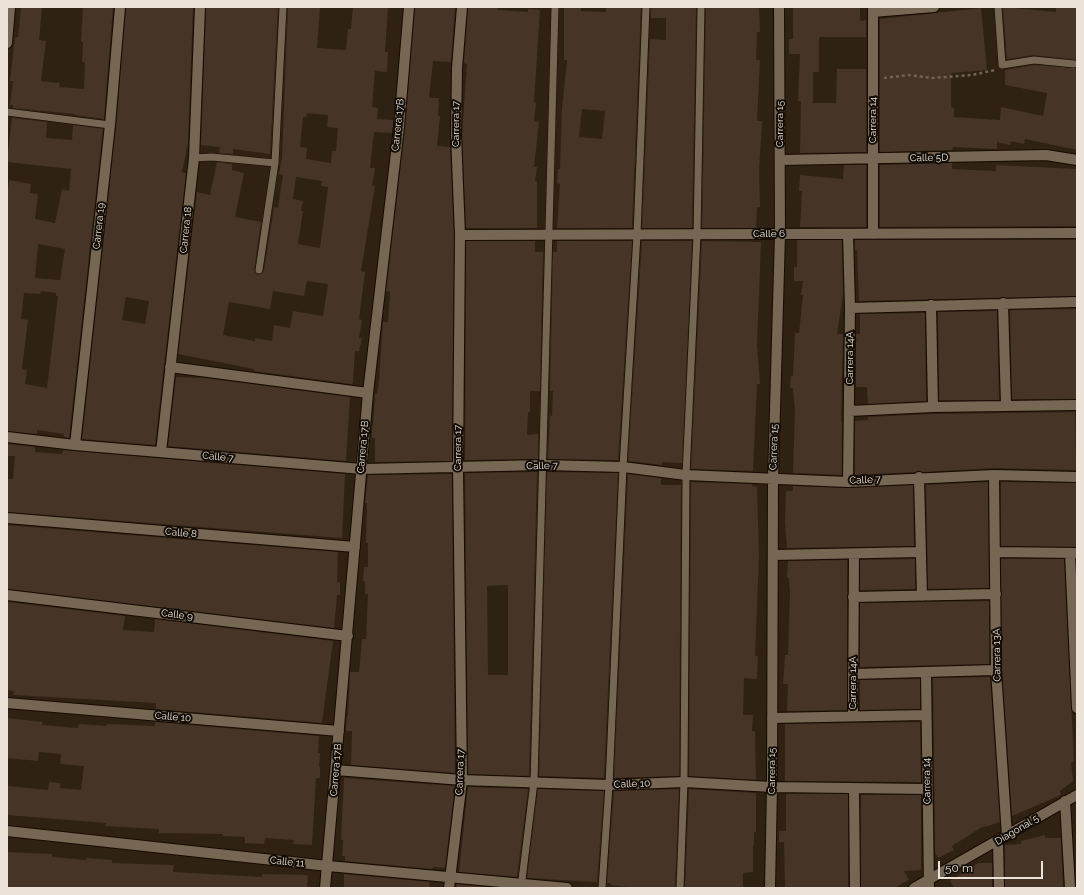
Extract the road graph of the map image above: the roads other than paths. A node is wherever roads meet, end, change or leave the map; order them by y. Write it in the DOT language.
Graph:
graph roads {
  1 [pos="10,7"];
  2 [pos="120,7"];
  3 [pos="200,7"];
  4 [pos="283,7"];
  5 [pos="408,7"];
  6 [pos="462,7"];
  7 [pos="555,7"];
  8 [pos="646,7"];
  9 [pos="701,7"];
  10 [pos="779,7"];
  11 [pos="934,7"];
  12 [pos="998,7"];
  13 [pos="873,10"];
  14 [pos="7,43"];
  15 [pos="1074,64"];
  16 [pos="7,112"];
  17 [pos="110,125"];
  18 [pos="194,158"];
  19 [pos="873,159"];
  20 [pos="780,160"];
  21 [pos="1077,160"];
  22 [pos="275,163"];
  23 [pos="1077,233"];
  24 [pos="697,234"];
  25 [pos="780,234"];
  26 [pos="848,234"];
  27 [pos="873,234"];
  28 [pos="460,235"];
  29 [pos="549,235"];
  30 [pos="637,235"];
  31 [pos="259,270"];
  32 [pos="1077,302"];
  33 [pos="1003,304"];
  34 [pos="931,305"];
  35 [pos="850,308"];
  36 [pos="170,367"];
  37 [pos="368,393"];
  38 [pos="1006,405"];
  39 [pos="1077,405"];
  40 [pos="933,407"];
  41 [pos="849,411"];
  42 [pos="7,437"];
  43 [pos="75,445"];
  44 [pos="161,452"];
  45 [pos="544,465"];
  46 [pos="623,467"];
  47 [pos="458,468"];
  48 [pos="362,469"];
  49 [pos="686,475"];
  50 [pos="994,475"];
  51 [pos="919,477"];
  52 [pos="1077,477"];
  53 [pos="773,480"];
  54 [pos="848,482"];
  55 [pos="7,518"];
  56 [pos="355,547"];
  57 [pos="921,552"];
  58 [pos="995,552"];
  59 [pos="1074,553"];
  60 [pos="854,554"];
  61 [pos="772,555"];
  62 [pos="996,594"];
  63 [pos="7,595"];
  64 [pos="922,596"];
  65 [pos="853,597"];
  66 [pos="348,636"];
  67 [pos="1076,663"];
  68 [pos="996,670"];
  69 [pos="926,673"];
  70 [pos="853,674"];
  71 [pos="7,703"];
  72 [pos="1077,708"];
  73 [pos="926,715"];
  74 [pos="853,716"];
  75 [pos="772,718"];
  76 [pos="339,731"];
  77 [pos="336,770"];
  78 [pos="462,780"];
  79 [pos="534,782"];
  80 [pos="684,782"];
  81 [pos="609,785"];
  82 [pos="772,787"];
  83 [pos="854,789"];
  84 [pos="927,789"];
  85 [pos="1077,795"];
  86 [pos="1065,801"];
  87 [pos="7,831"];
  88 [pos="1007,836"];
  89 [pos="998,841"];
  90 [pos="328,866"];
  91 [pos="451,877"];
  92 [pos="928,884"];
  93 [pos="521,886"];
  94 [pos="325,888"];
  95 [pos="449,888"];
  96 [pos="567,888"];
  97 [pos="602,888"];
  98 [pos="680,888"];
  99 [pos="770,888"];
  100 [pos="855,888"];
  101 [pos="914,888"];
  102 [pos="999,888"];
  103 [pos="1070,888"];
  1 -- 14 [label="street"];
  2 -- 17 [label="street, Carrera 19"];
  3 -- 18 [label="street, Carrera 18"];
  4 -- 22 [label="lane"];
  5 -- 37 [label="street, Carrera 17B"];
  6 -- 28 [label="street, Carrera 17"];
  7 -- 29 [label="lane"];
  8 -- 30 [label="lane"];
  9 -- 24 [label="lane"];
  10 -- 20 [label="street, Carrera 15"];
  11 -- 13 [label="street"];
  12 -- 15 [label="lane"];
  13 -- 19 [label="street, Carrera 14"];
  16 -- 17 [label="lane"];
  17 -- 43 [label="street, Carrera 19"];
  18 -- 22 [label="lane"];
  18 -- 36 [label="street, Carrera 18"];
  19 -- 20 [label="street, Calle 5D"];
  19 -- 21 [label="street, Calle 5D"];
  19 -- 27 [label="street, Carrera 14"];
  20 -- 25 [label="street, Carrera 15"];
  22 -- 31 [label="lane"];
  23 -- 27 [label="street, Calle 6"];
  24 -- 25 [label="street, Calle 6"];
  24 -- 30 [label="street, Calle 6"];
  24 -- 49 [label="lane"];
  25 -- 26 [label="street, Calle 6"];
  25 -- 53 [label="street, Carrera 15"];
  26 -- 27 [label="street, Calle 6"];
  26 -- 35 [label="street, Carrera 14A"];
  28 -- 29 [label="street, Calle 6"];
  28 -- 47 [label="street, Carrera 17"];
  29 -- 30 [label="street, Calle 6"];
  29 -- 45 [label="lane"];
  30 -- 46 [label="lane"];
  32 -- 33 [label="street"];
  33 -- 34 [label="street"];
  33 -- 38 [label="street"];
  34 -- 35 [label="street"];
  34 -- 40 [label="street"];
  35 -- 41 [label="street, Carrera 14A"];
  36 -- 37 [label="street"];
  36 -- 44 [label="street, Carrera 18"];
  37 -- 48 [label="street, Carrera 17B"];
  38 -- 39 [label="street"];
  38 -- 40 [label="street"];
  40 -- 41 [label="street"];
  41 -- 54 [label="street, Carrera 14A"];
  42 -- 43 [label="street, Calle 7"];
  43 -- 44 [label="street, Calle 7"];
  44 -- 48 [label="street, Calle 7"];
  45 -- 46 [label="street, Calle 7"];
  45 -- 47 [label="street, Calle 7"];
  45 -- 79 [label="lane"];
  46 -- 49 [label="street, Calle 7"];
  46 -- 81 [label="lane"];
  47 -- 48 [label="street, Calle 7"];
  47 -- 78 [label="street, Carrera 17"];
  48 -- 56 [label="street, Carrera 17B"];
  49 -- 53 [label="street, Calle 7"];
  49 -- 80 [label="lane"];
  50 -- 51 [label="street, Calle 7"];
  50 -- 52 [label="street, Calle 7"];
  50 -- 58 [label="street, Carrera 13A"];
  51 -- 54 [label="street, Calle 7"];
  51 -- 57 [label="street"];
  53 -- 54 [label="street, Calle 7"];
  53 -- 61 [label="street, Carrera 15"];
  55 -- 56 [label="street, Calle 8"];
  56 -- 66 [label="street, Carrera 17B"];
  57 -- 60 [label="street"];
  57 -- 64 [label="street"];
  58 -- 59 [label="street"];
  58 -- 62 [label="street, Carrera 13A"];
  59 -- 67 [label="street"];
  60 -- 61 [label="street"];
  60 -- 65 [label="street, Carrera 14A"];
  61 -- 75 [label="street, Carrera 15"];
  62 -- 64 [label="street"];
  62 -- 68 [label="street, Carrera 13A"];
  63 -- 66 [label="street, Calle 9"];
  64 -- 65 [label="street"];
  65 -- 70 [label="street, Carrera 14A"];
  66 -- 76 [label="street, Carrera 17B"];
  67 -- 72 [label="street"];
  68 -- 69 [label="street"];
  68 -- 88 [label="street, Carrera 13A"];
  69 -- 70 [label="street"];
  69 -- 73 [label="street, Carrera 14"];
  70 -- 74 [label="street, Carrera 14A"];
  71 -- 76 [label="street, Calle 10"];
  73 -- 74 [label="street"];
  73 -- 84 [label="street, Carrera 14"];
  74 -- 75 [label="street"];
  75 -- 82 [label="street, Carrera 15"];
  76 -- 77 [label="street, Carrera 17B"];
  77 -- 78 [label="street, Calle 10"];
  77 -- 90 [label="street, Carrera 17B"];
  78 -- 79 [label="street, Calle 10"];
  78 -- 91 [label="street, Carrera 17"];
  79 -- 81 [label="street, Calle 10"];
  79 -- 93 [label="lane"];
  80 -- 81 [label="street, Calle 10"];
  80 -- 82 [label="street, Calle 10"];
  80 -- 98 [label="lane"];
  81 -- 97 [label="lane"];
  82 -- 83 [label="street, Calle 10"];
  82 -- 99 [label="street, Carrera 15"];
  83 -- 84 [label="street, Calle 10"];
  83 -- 100 [label="street"];
  84 -- 92 [label="street, Carrera 14"];
  85 -- 86 [label="street, Diagonal 5"];
  86 -- 88 [label="street, Diagonal 5"];
  86 -- 103 [label="street"];
  87 -- 90 [label="street, Calle 11"];
  88 -- 89 [label="street, Diagonal 5"];
  89 -- 92 [label="street, Diagonal 5"];
  89 -- 102 [label="street"];
  90 -- 91 [label="street, Calle 11"];
  90 -- 94 [label="street, Carrera 17B"];
  91 -- 93 [label="street, Calle 11"];
  91 -- 95 [label="street, Carrera 17"];
  92 -- 101 [label="street, Diagonal 5"];
  93 -- 96 [label="street, Calle 11"];
}
